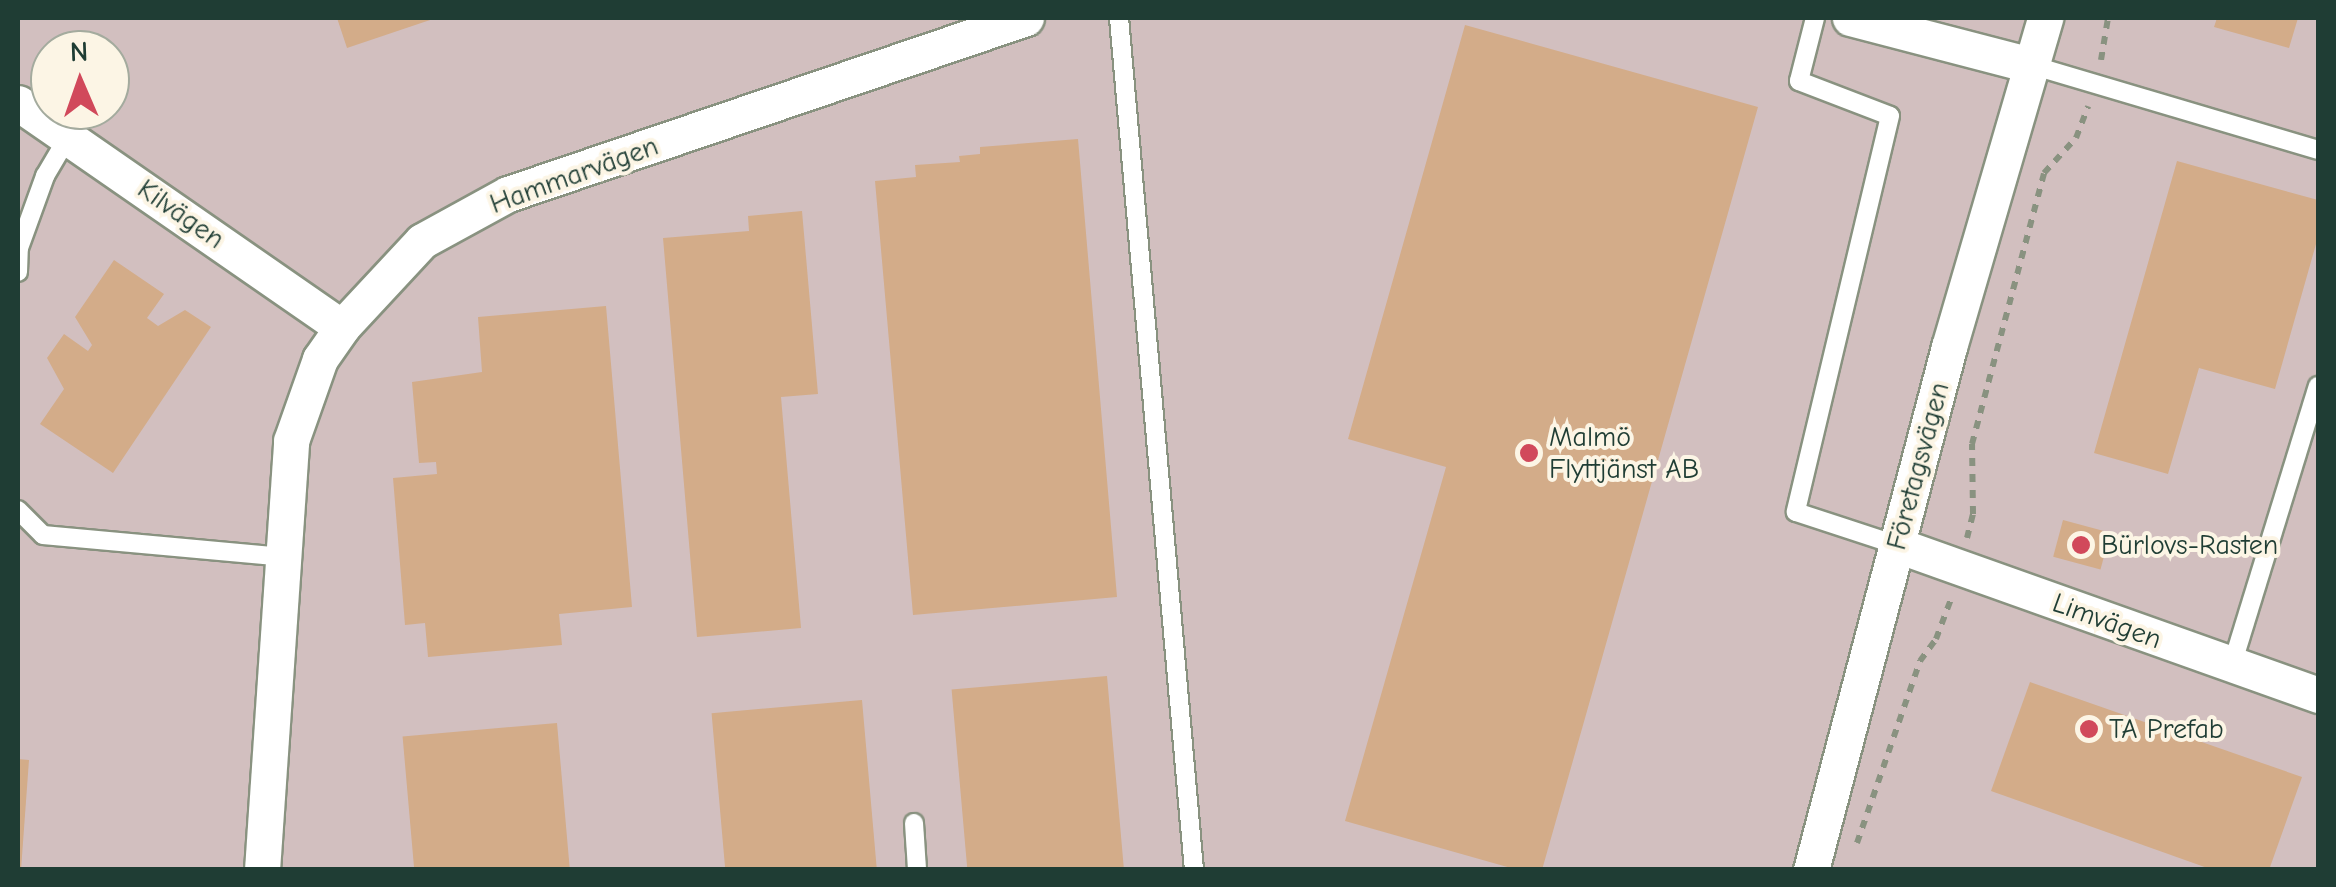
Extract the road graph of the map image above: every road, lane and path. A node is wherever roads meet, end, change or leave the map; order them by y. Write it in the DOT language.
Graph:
graph roads {
  1 [pos="1026,18"];
  2 [pos="1119,18"];
  3 [pos="1815,18"];
  4 [pos="1850,18"];
  5 [pos="2046,18"];
  6 [pos="2108,18"];
  7 [pos="2031,64"];
  8 [pos="2094,83"];
  9 [pos="18,103"];
  10 [pos="68,137"];
  11 [pos="2318,150"];
  12 [pos="18,272"];
  13 [pos="342,327"];
  14 [pos="2318,386"];
  15 [pos="18,510"];
  16 [pos="1897,545"];
  17 [pos="283,557"];
  18 [pos="1960,568"];
  19 [pos="2232,665"];
  20 [pos="2318,695"];
  21 [pos="914,823"];
  22 [pos="1854,852"];
  23 [pos="262,870"];
  24 [pos="917,870"];
  25 [pos="1194,870"];
  26 [pos="1810,870"];
  1 -- 13 [label="street, Hammarvägen"];
  2 -- 25 [label="lane"];
  3 -- 16 [label="lane"];
  4 -- 7 [label="street"];
  5 -- 7 [label="street, Företagsvägen"];
  6 -- 8 [label="path"];
  7 -- 8 [label="lane"];
  7 -- 16 [label="street, Företagsvägen"];
  8 -- 11 [label="lane"];
  8 -- 18 [label="path"];
  9 -- 10 [label="street, Kilvägen"];
  10 -- 12 [label="lane"];
  10 -- 13 [label="street, Kilvägen"];
  13 -- 17 [label="street, Hammarvägen"];
  14 -- 19 [label="lane"];
  15 -- 17 [label="lane"];
  16 -- 18 [label="street, Limvägen"];
  16 -- 26 [label="street, Företagsvägen"];
  17 -- 23 [label="street, Hammarvägen"];
  18 -- 19 [label="street, Limvägen"];
  18 -- 22 [label="path"];
  19 -- 20 [label="street, Limvägen"];
  21 -- 24 [label="lane"];
}
